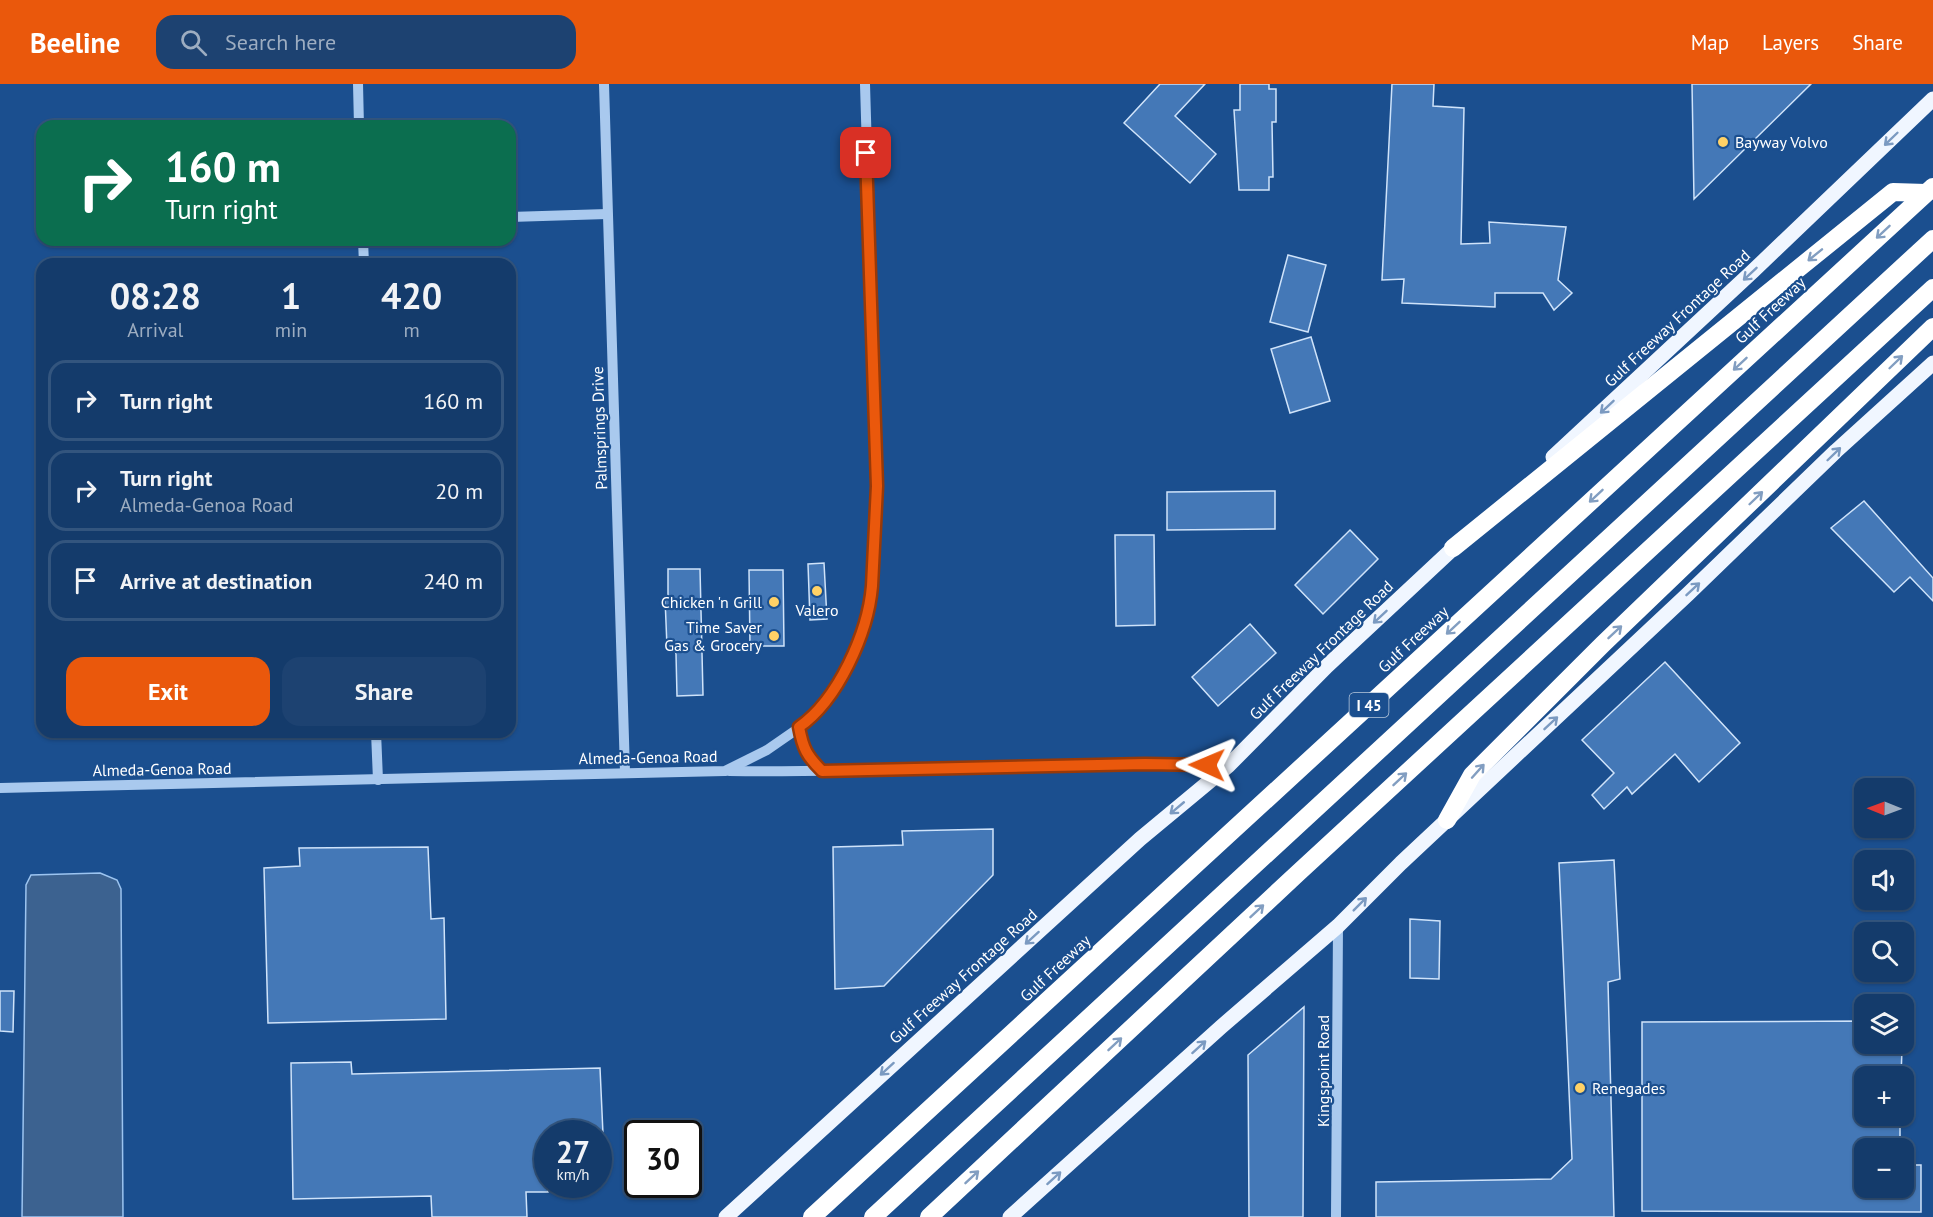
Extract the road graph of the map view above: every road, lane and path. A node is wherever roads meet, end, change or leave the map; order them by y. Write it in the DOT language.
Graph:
graph roads {
  1 [pos="358,84"];
  2 [pos="604,84"];
  3 [pos="864,84"];
  4 [pos="1933,99"];
  5 [pos="359,120"];
  6 [pos="1930,190"];
  7 [pos="607,214"];
  8 [pos="516,217"];
  9 [pos="1933,239"];
  10 [pos="1933,288"];
  11 [pos="1933,327"];
  12 [pos="1933,363"];
  13 [pos="1453,548"];
  14 [pos="799,727"];
  15 [pos="376,738"];
  16 [pos="1228,766"];
  17 [pos="725,771"];
  18 [pos="822,771"];
  19 [pos="625,772"];
  20 [pos="378,780"];
  21 [pos="0,788"];
  22 [pos="1447,820"];
  23 [pos="1338,926"];
  24 [pos="726,1217"];
  25 [pos="812,1217"];
  26 [pos="873,1217"];
  27 [pos="929,1217"];
  28 [pos="1010,1217"];
  29 [pos="1336,1217"];
  1 -- 5 [label="street"];
  2 -- 7 [label="street, Palmsprings Drive"];
  3 -- 14 [label="street, Almeda-Genoa Road"];
  4 -- 13 [label="main road, Gulf Freeway Frontage Road, one-way"];
  6 -- 13 [label="highway, one-way"];
  6 -- 25 [label="highway, Gulf Freeway / I 45, one-way"];
  7 -- 8 [label="street"];
  7 -- 19 [label="street, Palmsprings Drive"];
  9 -- 26 [label="highway, I 45"];
  27 -- 10 [label="highway, one-way"];
  22 -- 11 [label="highway, one-way"];
  22 -- 12 [label="main road, one-way"];
  13 -- 16 [label="main road, Gulf Freeway Frontage Road, one-way"];
  14 -- 17 [label="street, Almeda-Genoa Road"];
  14 -- 18 [label="street"];
  15 -- 20 [label="street"];
  16 -- 18 [label="street"];
  16 -- 24 [label="main road, Gulf Freeway Frontage Road, one-way"];
  17 -- 18 [label="street"];
  17 -- 19 [label="street, Almeda-Genoa Road"];
  19 -- 20 [label="street, Almeda-Genoa Road"];
  20 -- 21 [label="street, Almeda-Genoa Road"];
  23 -- 22 [label="main road, one-way"];
  28 -- 23 [label="main road, one-way"];
  23 -- 29 [label="street, Kingspoint Road"];
}
